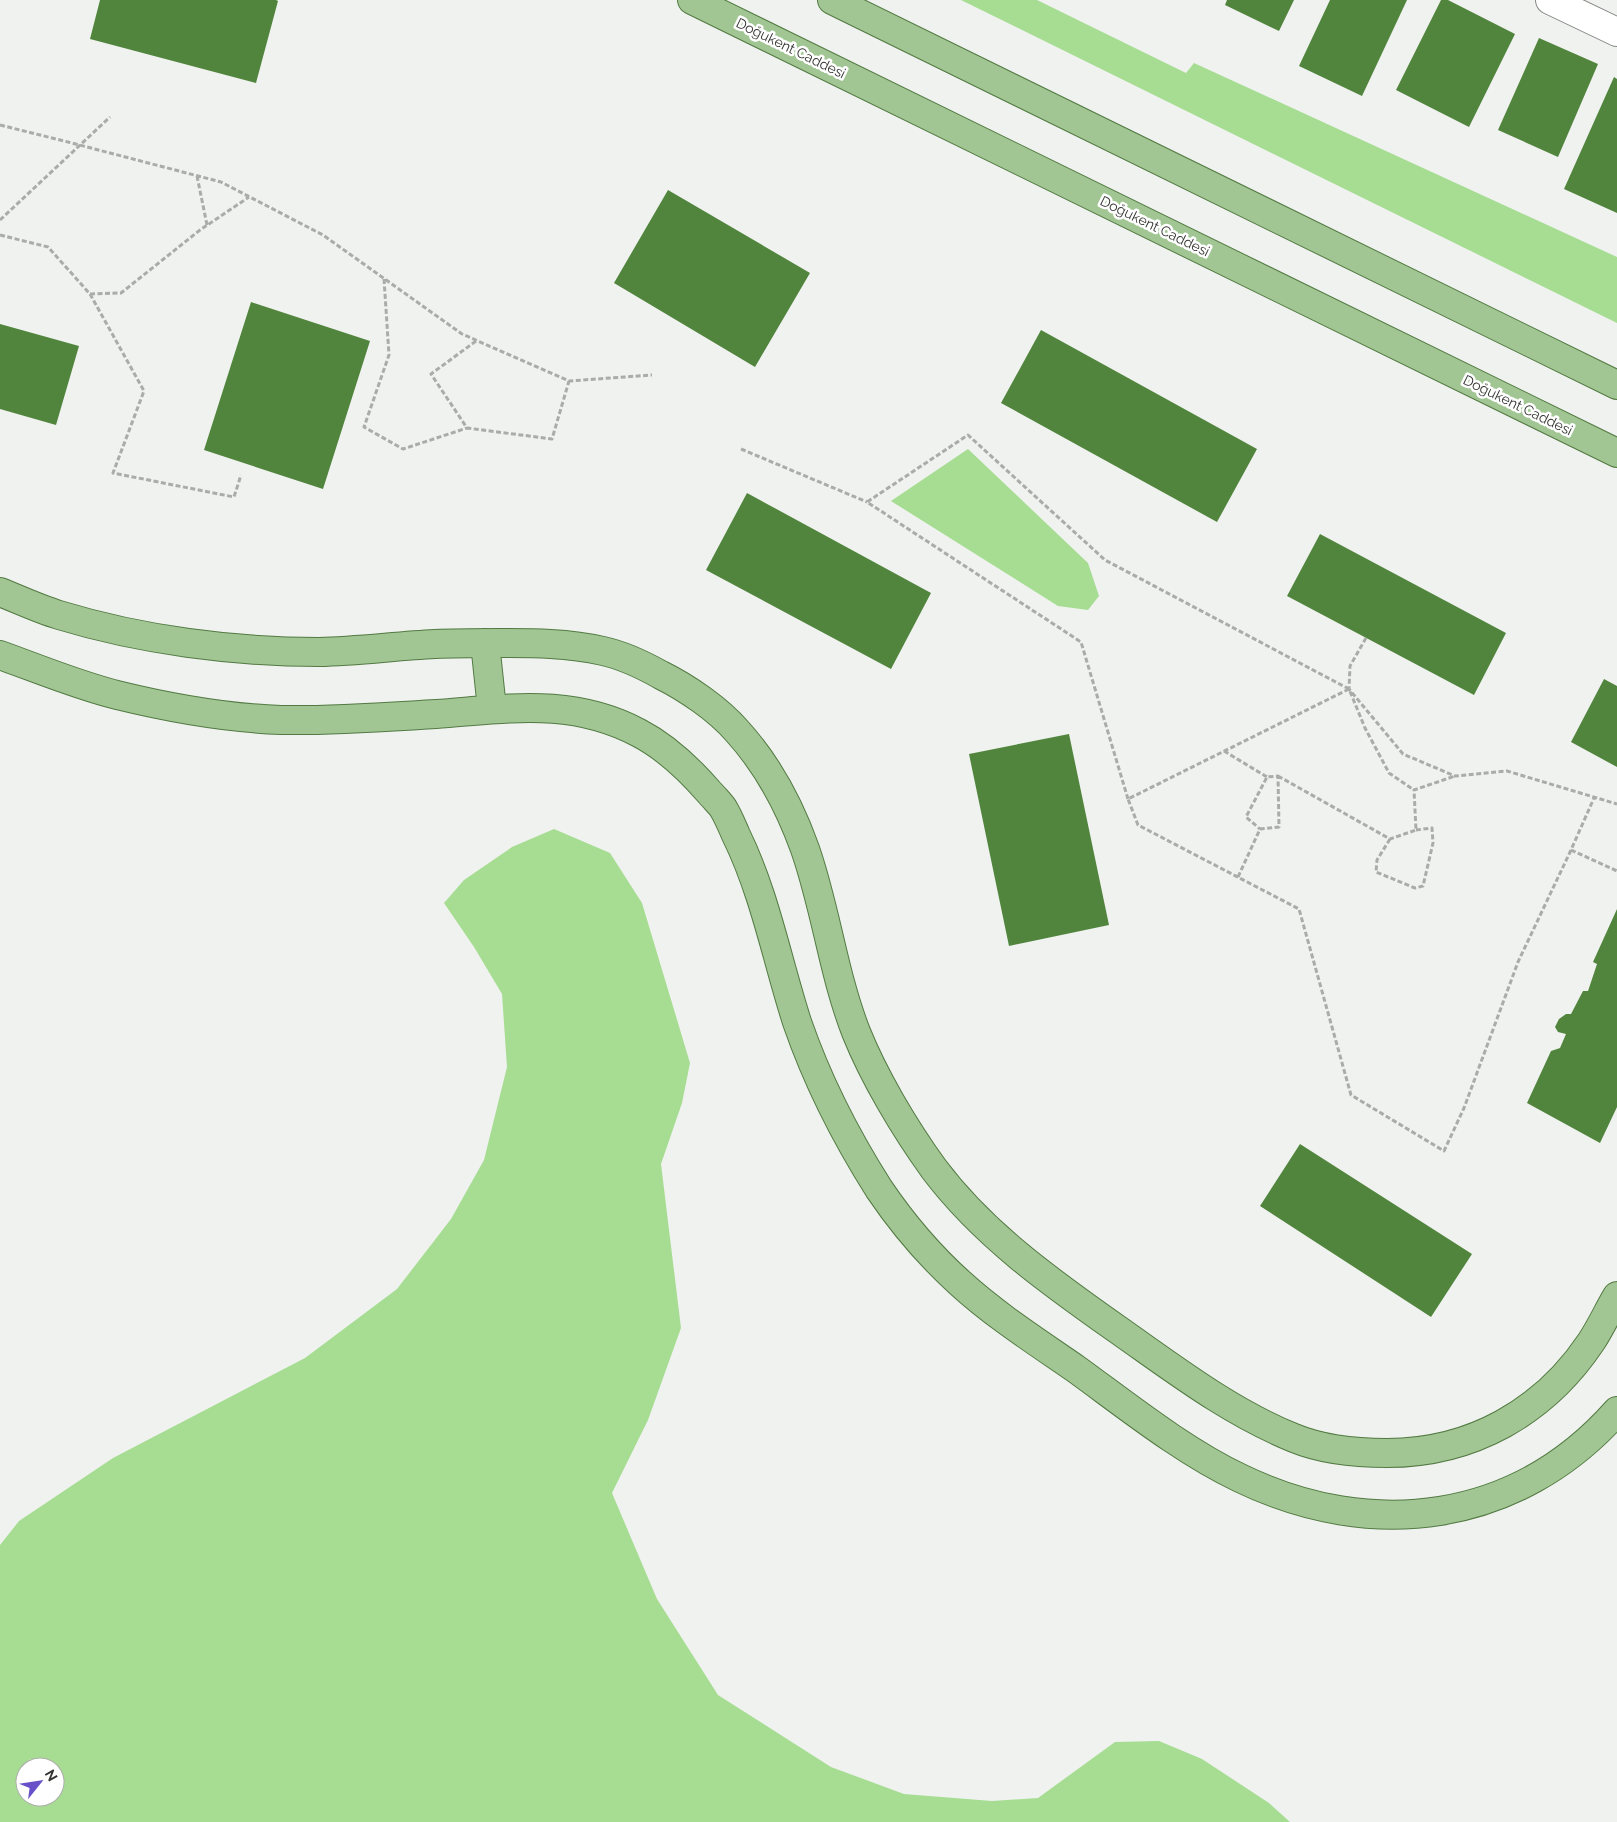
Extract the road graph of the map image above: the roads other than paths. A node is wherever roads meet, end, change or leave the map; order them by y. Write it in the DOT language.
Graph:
graph roads {
  1 [pos="692,0"];
  2 [pos="832,0"];
  3 [pos="1550,0"];
  4 [pos="1617,32"];
  5 [pos="1617,385"];
  6 [pos="1617,453"];
  7 [pos="0,592"];
  8 [pos="485,643"];
  9 [pos="0,655"];
  10 [pos="492,710"];
  11 [pos="1617,1296"];
  12 [pos="1617,1411"];
  1 -- 6 [label="main road, Doğukent Caddesi"];
  2 -- 5 [label="main road"];
  3 -- 4 [label="street"];
  7 -- 8 [label="main road"];
  8 -- 10 [label="main road"];
  8 -- 11 [label="main road"];
  9 -- 10 [label="main road"];
  10 -- 12 [label="main road"];
}
